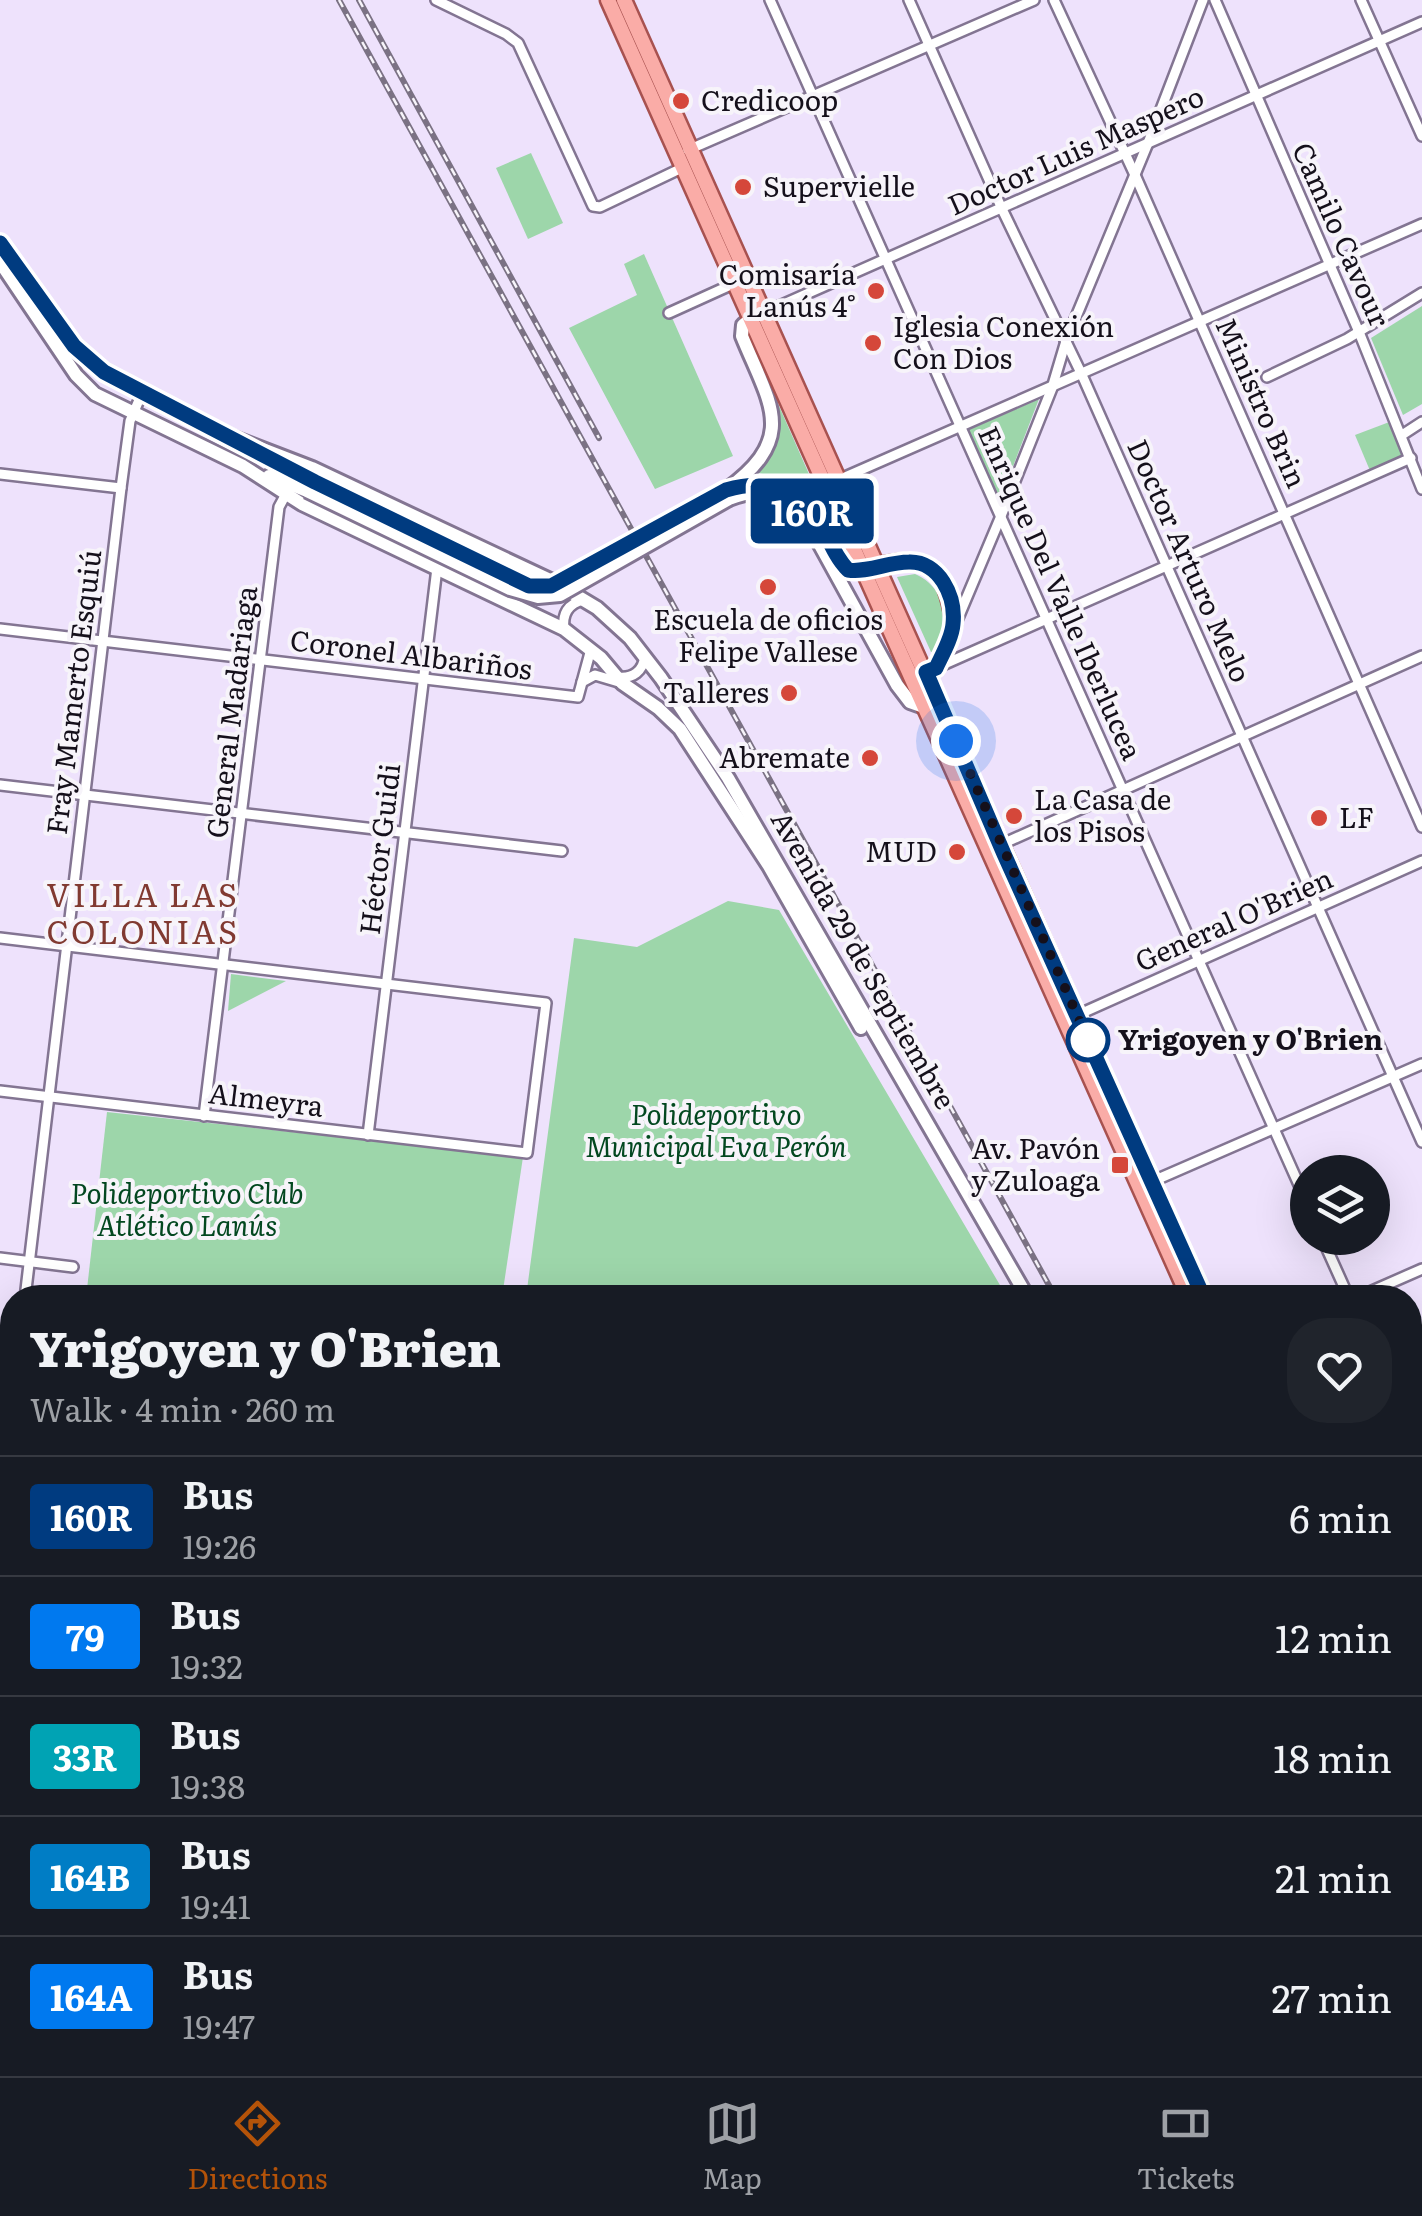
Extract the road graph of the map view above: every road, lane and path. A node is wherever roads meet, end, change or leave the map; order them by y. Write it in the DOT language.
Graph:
graph roads {
  1 [pos="436,0"];
  2 [pos="608,0"];
  3 [pos="624,0"];
  4 [pos="770,0"];
  5 [pos="908,0"];
  6 [pos="1034,0"];
  7 [pos="1054,0"];
  8 [pos="1203,0"];
  9 [pos="1215,0"];
  10 [pos="1361,0"];
  11 [pos="1422,22"];
  12 [pos="1380,40"];
  13 [pos="928,45"];
  14 [pos="813,94"];
  15 [pos="1256,96"];
  16 [pos="1422,136"];
  17 [pos="1148,143"];
  18 [pos="1126,154"];
  19 [pos="693,155"];
  20 [pos="678,162"];
  21 [pos="1136,175"];
  22 [pos="1002,209"];
  23 [pos="1422,224"];
  24 [pos="0,243"];
  25 [pos="887,260"];
  26 [pos="4,265"];
  27 [pos="1330,265"];
  28 [pos="733,284"];
  29 [pos="1422,292"];
  30 [pos="764,312"];
  31 [pos="669,313"];
  32 [pos="749,320"];
  33 [pos="1200,322"];
  34 [pos="1359,332"];
  35 [pos="1066,341"];
  36 [pos="1082,374"];
  37 [pos="1268,377"];
  38 [pos="1052,388"];
  39 [pos="142,393"];
  40 [pos="132,412"];
  41 [pos="1422,422"];
  42 [pos="962,428"];
  43 [pos="1402,435"];
  44 [pos="234,438"];
  45 [pos="1410,458"];
  46 [pos="243,466"];
  47 [pos="0,474"];
  48 [pos="838,480"];
  49 [pos="311,487"];
  50 [pos="121,488"];
  51 [pos="1422,489"];
  52 [pos="726,490"];
  53 [pos="286,494"];
  54 [pos="1285,514"];
  55 [pos="1001,516"];
  56 [pos="869,563"];
  57 [pos="1167,565"];
  58 [pos="838,566"];
  59 [pos="437,568"];
  60 [pos="586,600"];
  61 [pos="1048,618"];
  62 [pos="954,624"];
  63 [pos="0,629"];
  64 [pos="564,629"];
  65 [pos="104,641"];
  66 [pos="591,648"];
  67 [pos="646,656"];
  68 [pos="1422,656"];
  69 [pos="261,660"];
  70 [pos="932,670"];
  71 [pos="910,674"];
  72 [pos="891,676"];
  73 [pos="424,678"];
  74 [pos="618,680"];
  75 [pos="1360,682"];
  76 [pos="580,684"];
  77 [pos="924,708"];
  78 [pos="1241,736"];
  79 [pos="0,784"];
  80 [pos="1123,790"];
  81 [pos="85,794"];
  82 [pos="242,812"];
  83 [pos="1422,827"];
  84 [pos="405,832"];
  85 [pos="1000,845"];
  86 [pos="562,851"];
  87 [pos="1422,861"];
  88 [pos="1318,908"];
  89 [pos="0,938"];
  90 [pos="66,946"];
  91 [pos="1198,960"];
  92 [pos="223,965"];
  93 [pos="386,984"];
  94 [pos="1071,1018"];
  95 [pos="1422,1064"];
  96 [pos="1393,1077"];
  97 [pos="0,1091"];
  98 [pos="49,1097"];
  99 [pos="204,1116"];
  100 [pos="1273,1128"];
  101 [pos="368,1135"];
  102 [pos="1422,1142"];
  103 [pos="1290,1165"];
  104 [pos="1146,1185"];
  105 [pos="1330,1255"];
  106 [pos="0,1258"];
  107 [pos="30,1262"];
  108 [pos="73,1267"];
  109 [pos="1422,1269"];
  110 [pos="27,1285"];
  111 [pos="1012,1285"];
  112 [pos="1021,1285"];
  113 [pos="1184,1285"];
  114 [pos="1197,1285"];
  115 [pos="1346,1285"];
  116 [pos="1383,1285"];
  1 -- 20 [label="street"];
  2 -- 20 [label="main road"];
  3 -- 19 [label="main road"];
  4 -- 14 [label="street, Enrique Del Valle Iberlucea"];
  5 -- 13 [label="street, Doctor Arturo Melo"];
  6 -- 13 [label="street"];
  7 -- 18 [label="street, Ministro Brin"];
  8 -- 17 [label="street"];
  9 -- 15 [label="street, Camilo Cavour"];
  10 -- 12 [label="street"];
  11 -- 12 [label="street, Doctor Luis Maspero"];
  12 -- 15 [label="street, Doctor Luis Maspero"];
  12 -- 16 [label="street"];
  13 -- 14 [label="street"];
  13 -- 22 [label="street, Doctor Arturo Melo"];
  14 -- 19 [label="street"];
  14 -- 25 [label="street, Enrique Del Valle Iberlucea"];
  15 -- 17 [label="street, Doctor Luis Maspero"];
  15 -- 27 [label="street, Camilo Cavour"];
  17 -- 18 [label="street, Doctor Luis Maspero"];
  17 -- 21 [label="street"];
  18 -- 21 [label="street, Ministro Brin"];
  18 -- 22 [label="street, Doctor Luis Maspero"];
  19 -- 20 [label="street"];
  19 -- 30 [label="main road"];
  20 -- 28 [label="main road"];
  21 -- 33 [label="street, Ministro Brin"];
  21 -- 35 [label="street"];
  22 -- 25 [label="street, Doctor Luis Maspero"];
  22 -- 35 [label="street, Doctor Arturo Melo"];
  23 -- 27 [label="street"];
  24 -- 26 [label="main road, Avenida 29 de Septiembre"];
  25 -- 30 [label="street, Doctor Luis Maspero"];
  25 -- 42 [label="street, Enrique Del Valle Iberlucea"];
  26 -- 39 [label="main road, Avenida 29 de Septiembre"];
  26 -- 40 [label="main road, Avenida 29 de Septiembre"];
  27 -- 33 [label="street"];
  27 -- 34 [label="street, Camilo Cavour"];
  28 -- 31 [label="street"];
  28 -- 32 [label="main road"];
  29 -- 34 [label="street"];
  30 -- 32 [label="street, Doctor Luis Maspero"];
  30 -- 48 [label="main road"];
  32 -- 52 [label="main road"];
  32 -- 56 [label="main road"];
  33 -- 36 [label="street"];
  33 -- 54 [label="street, Ministro Brin"];
  34 -- 37 [label="street"];
  34 -- 43 [label="street, Camilo Cavour"];
  35 -- 36 [label="street, Doctor Arturo Melo"];
  35 -- 38 [label="street"];
  36 -- 38 [label="street"];
  36 -- 57 [label="street, Doctor Arturo Melo"];
  38 -- 42 [label="street"];
  38 -- 55 [label="street"];
  39 -- 40 [label="street, Fray Mamerto Esquiú"];
  39 -- 44 [label="main road, Avenida 29 de Septiembre"];
  40 -- 46 [label="main road, Avenida 29 de Septiembre"];
  40 -- 50 [label="street, Fray Mamerto Esquiú"];
  41 -- 43 [label="street"];
  42 -- 48 [label="street"];
  42 -- 55 [label="street, Enrique Del Valle Iberlucea"];
  43 -- 45 [label="street, Camilo Cavour"];
  44 -- 49 [label="main road"];
  44 -- 60 [label="main road, Avenida 29 de Septiembre"];
  45 -- 51 [label="street, Camilo Cavour"];
  45 -- 54 [label="street"];
  46 -- 49 [label="main road"];
  46 -- 53 [label="main road, Avenida 29 de Septiembre"];
  47 -- 50 [label="street"];
  48 -- 56 [label="main road"];
  49 -- 52 [label="main road, bridge"];
  49 -- 58 [label="main road, bridge"];
  50 -- 65 [label="street, Fray Mamerto Esquiú"];
  52 -- 58 [label="main road"];
  53 -- 59 [label="main road, Avenida 29 de Septiembre"];
  53 -- 69 [label="street, General Madariaga"];
  54 -- 57 [label="street"];
  54 -- 75 [label="street, Ministro Brin"];
  55 -- 61 [label="street, Enrique Del Valle Iberlucea"];
  55 -- 62 [label="street"];
  56 -- 58 [label="main road"];
  56 -- 62 [label="main road"];
  56 -- 70 [label="main road"];
  56 -- 71 [label="main road"];
  57 -- 61 [label="street"];
  57 -- 78 [label="street, Doctor Arturo Melo"];
  58 -- 72 [label="main road"];
  59 -- 64 [label="main road, Avenida 29 de Septiembre"];
  59 -- 73 [label="street, Héctor Guidi"];
  60 -- 64 [label="street"];
  60 -- 67 [label="main road, Avenida 29 de Septiembre"];
  61 -- 70 [label="street"];
  61 -- 80 [label="street, Enrique Del Valle Iberlucea"];
  62 -- 70 [label="street"];
  63 -- 65 [label="street, Coronel Albariños"];
  64 -- 66 [label="main road, Avenida 29 de Septiembre"];
  65 -- 69 [label="street, Coronel Albariños"];
  65 -- 81 [label="street, Fray Mamerto Esquiú"];
  66 -- 74 [label="main road, Avenida 29 de Septiembre"];
  66 -- 76 [label="street"];
  67 -- 74 [label="street"];
  67 -- 112 [label="main road, Avenida 29 de Septiembre"];
  68 -- 75 [label="street"];
  69 -- 73 [label="street, Coronel Albariños"];
  69 -- 82 [label="street, General Madariaga"];
  70 -- 71 [label="street"];
  70 -- 85 [label="main road"];
  71 -- 72 [label="street"];
  71 -- 77 [label="main road"];
  72 -- 77 [label="main road"];
  73 -- 76 [label="street, Coronel Albariños"];
  73 -- 84 [label="street, Héctor Guidi"];
  74 -- 76 [label="street"];
  74 -- 111 [label="main road, Avenida 29 de Septiembre"];
  75 -- 78 [label="street"];
  75 -- 83 [label="street, Ministro Brin"];
  77 -- 94 [label="main road"];
  78 -- 80 [label="street"];
  78 -- 88 [label="street, Doctor Arturo Melo"];
  79 -- 81 [label="street"];
  80 -- 85 [label="street"];
  80 -- 91 [label="street, Enrique Del Valle Iberlucea"];
  81 -- 82 [label="street"];
  81 -- 90 [label="street, Fray Mamerto Esquiú"];
  82 -- 84 [label="street"];
  82 -- 92 [label="street, General Madariaga"];
  84 -- 86 [label="street"];
  84 -- 93 [label="street, Héctor Guidi"];
  85 -- 94 [label="main road"];
  87 -- 88 [label="street, General O'Brien"];
  88 -- 91 [label="street, General O'Brien"];
  88 -- 96 [label="street, Doctor Arturo Melo"];
  89 -- 90 [label="street"];
  90 -- 92 [label="street"];
  90 -- 98 [label="street, Fray Mamerto Esquiú"];
  91 -- 94 [label="street, General O'Brien"];
  91 -- 100 [label="street, Enrique Del Valle Iberlucea"];
  92 -- 93 [label="street"];
  92 -- 99 [label="street, General Madariaga"];
  93 -- 101 [label="street, Héctor Guidi"];
  93 -- 101 [label="street, Almeyra"];
  94 -- 104 [label="main road"];
  95 -- 96 [label="street"];
  96 -- 100 [label="street"];
  96 -- 102 [label="street, Doctor Arturo Melo"];
  97 -- 98 [label="street, Almeyra"];
  98 -- 99 [label="street, Almeyra"];
  98 -- 107 [label="street, Fray Mamerto Esquiú"];
  99 -- 101 [label="street, Almeyra"];
  100 -- 103 [label="street, Enrique Del Valle Iberlucea"];
  100 -- 104 [label="street"];
  104 -- 113 [label="main road"];
  104 -- 114 [label="main road"];
  105 -- 115 [label="street"];
  106 -- 107 [label="street"];
  107 -- 108 [label="street"];
  107 -- 110 [label="street, Fray Mamerto Esquiú"];
  109 -- 116 [label="street"];
}
